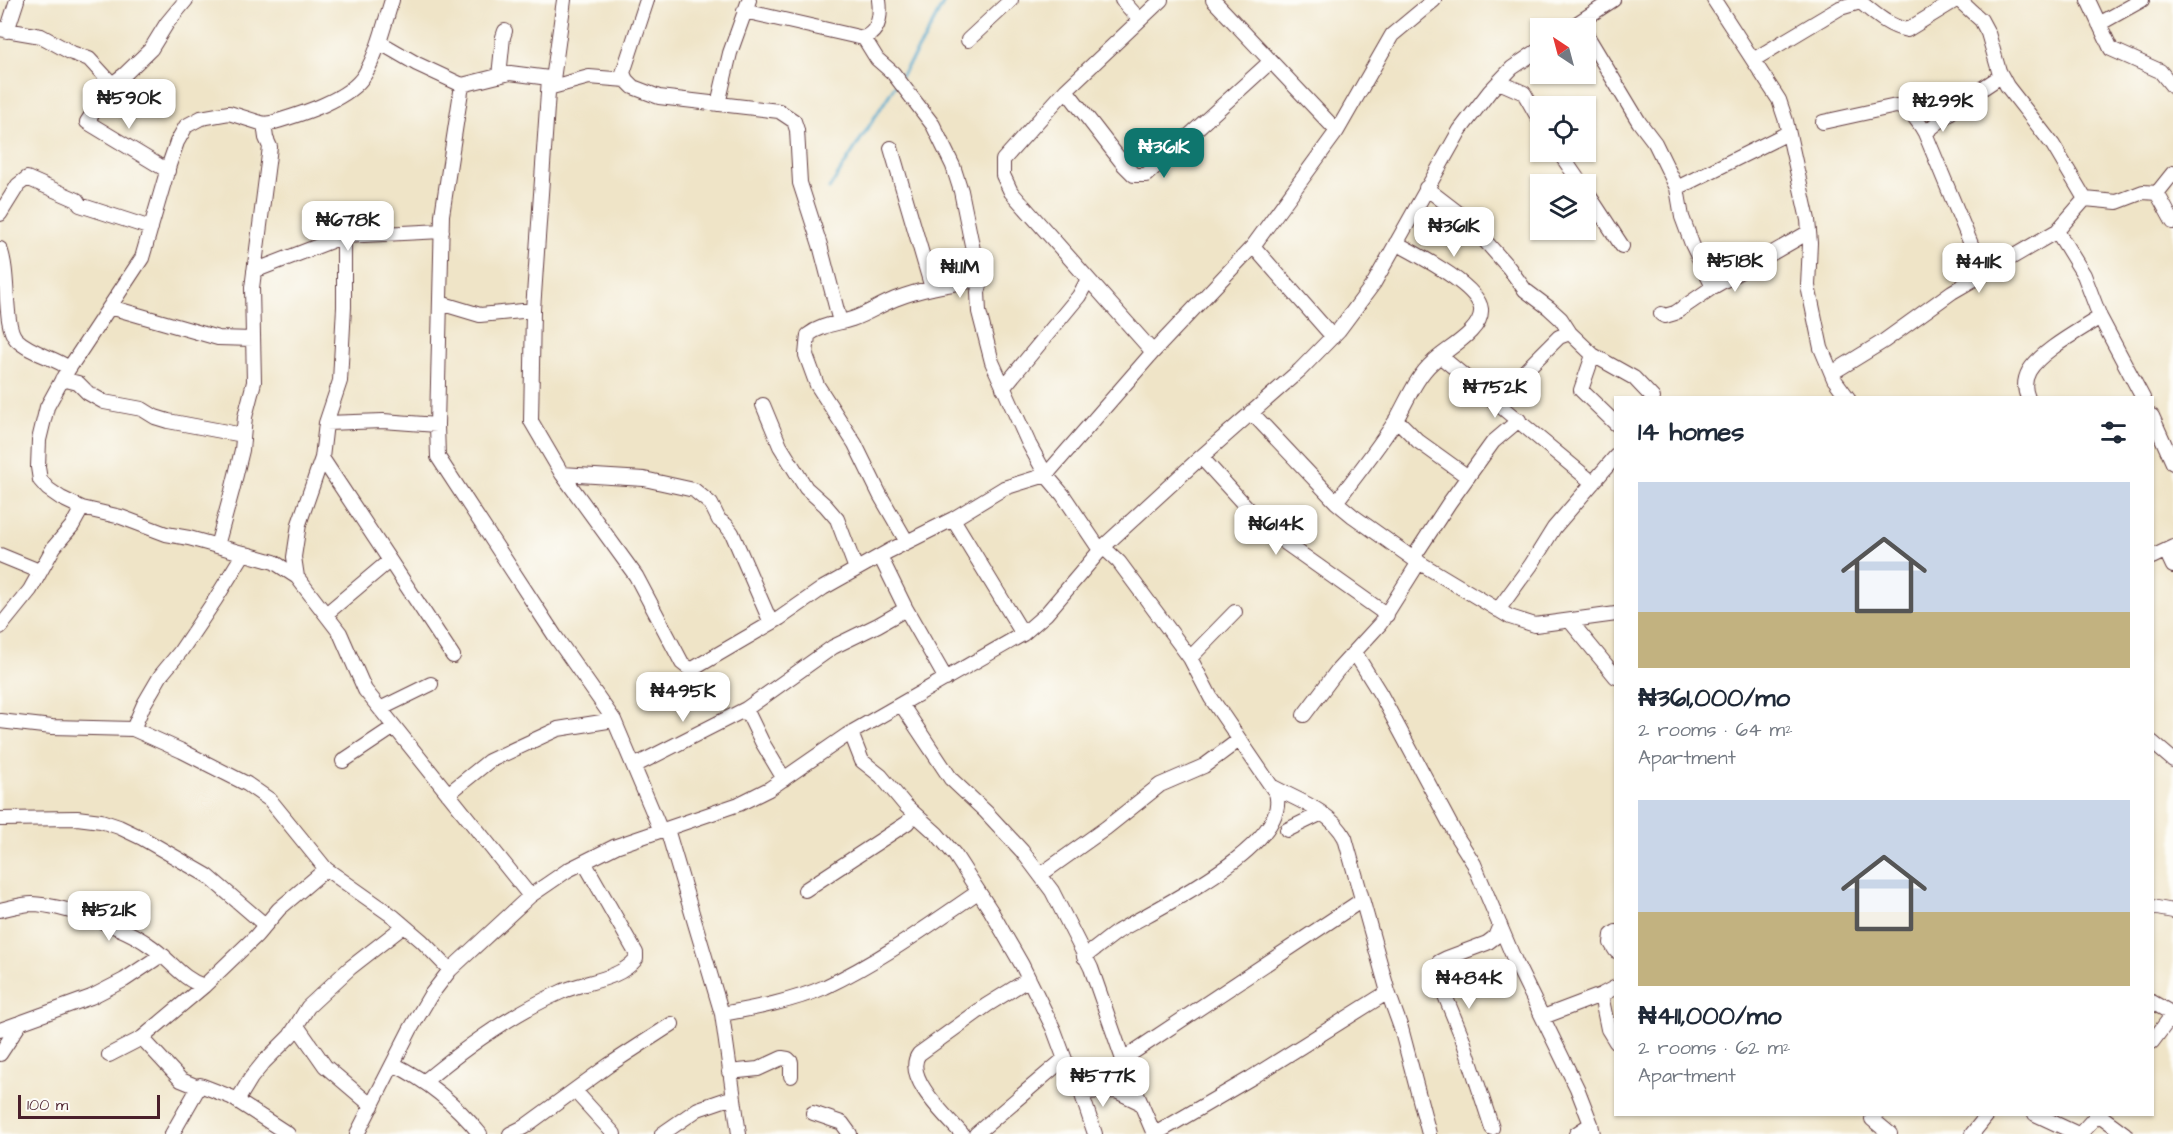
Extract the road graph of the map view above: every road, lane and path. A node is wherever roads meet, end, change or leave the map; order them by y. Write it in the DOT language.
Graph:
graph roads {
  1 [pos="17,0"];
  2 [pos="186,0"];
  3 [pos="392,0"];
  4 [pos="564,0"];
  5 [pos="647,0"];
  6 [pos="879,0"];
  7 [pos="1011,0"];
  8 [pos="1122,0"];
  9 [pos="1161,0"];
  10 [pos="1213,0"];
  11 [pos="1434,0"];
  12 [pos="1714,0"];
  13 [pos="1958,0"];
  14 [pos="2088,0"];
  15 [pos="2142,0"];
  16 [pos="1610,1"];
  17 [pos="1859,1"];
  18 [pos="1841,4"];
  19 [pos="747,5"];
  20 [pos="1590,18"];
  21 [pos="1139,19"];
  22 [pos="2099,24"];
  23 [pos="4,30"];
  24 [pos="505,31"];
  25 [pos="864,38"];
  26 [pos="968,40"];
  27 [pos="379,42"];
  28 [pos="1596,55"];
  29 [pos="1530,56"];
  30 [pos="1753,60"];
  31 [pos="1270,62"];
  32 [pos="499,76"];
  33 [pos="2001,76"];
  34 [pos="626,80"];
  35 [pos="1499,82"];
  36 [pos="551,83"];
  37 [pos="112,84"];
  38 [pos="462,85"];
  39 [pos="2173,87"];
  40 [pos="1066,90"];
  41 [pos="718,104"];
  42 [pos="1530,104"];
  43 [pos="1823,122"];
  44 [pos="264,124"];
  45 [pos="1337,131"];
  46 [pos="1788,133"];
  47 [pos="1926,133"];
  48 [pos="891,148"];
  49 [pos="168,171"];
  50 [pos="2173,173"];
  51 [pos="1426,188"];
  52 [pos="1677,188"];
  53 [pos="2157,193"];
  54 [pos="2085,199"];
  55 [pos="1596,206"];
  56 [pos="0,214"];
  57 [pos="2173,222"];
  58 [pos="151,228"];
  59 [pos="442,231"];
  60 [pos="2057,231"];
  61 [pos="1809,232"];
  62 [pos="344,236"];
  63 [pos="1396,243"];
  64 [pos="1253,246"];
  65 [pos="1622,246"];
  66 [pos="0,249"];
  67 [pos="254,271"];
  68 [pos="1983,273"];
  69 [pos="982,279"];
  70 [pos="1088,279"];
  71 [pos="1713,287"];
  72 [pos="932,288"];
  73 [pos="440,303"];
  74 [pos="111,308"];
  75 [pos="534,310"];
  76 [pos="1661,314"];
  77 [pos="2100,317"];
  78 [pos="840,322"];
  79 [pos="1564,332"];
  80 [pos="1333,337"];
  81 [pos="253,339"];
  82 [pos="1153,352"];
  83 [pos="1593,355"];
  84 [pos="1440,356"];
  85 [pos="1523,373"];
  86 [pos="66,374"];
  87 [pos="1832,374"];
  88 [pos="1004,388"];
  89 [pos="1651,396"];
  90 [pos="1845,396"];
  91 [pos="2027,396"];
  92 [pos="2142,396"];
  93 [pos="763,405"];
  94 [pos="1251,412"];
  95 [pos="2154,418"];
  96 [pos="1396,419"];
  97 [pos="1518,420"];
  98 [pos="1614,422"];
  99 [pos="326,423"];
  100 [pos="437,425"];
  101 [pos="2168,434"];
  102 [pos="243,435"];
  103 [pos="1201,456"];
  104 [pos="322,458"];
  105 [pos="1614,458"];
  106 [pos="2173,463"];
  107 [pos="562,474"];
  108 [pos="1046,475"];
  109 [pos="1468,477"];
  110 [pos="1593,483"];
  111 [pos="1336,502"];
  112 [pos="82,508"];
  113 [pos="953,519"];
  114 [pos="907,542"];
  115 [pos="217,546"];
  116 [pos="1102,549"];
  117 [pos="2170,549"];
  118 [pos="244,553"];
  119 [pos="0,555"];
  120 [pos="880,556"];
  121 [pos="2154,556"];
  122 [pos="1416,560"];
  123 [pos="389,561"];
  124 [pos="2173,566"];
  125 [pos="856,569"];
  126 [pos="39,572"];
  127 [pos="297,577"];
  128 [pos="906,609"];
  129 [pos="1498,610"];
  130 [pos="1235,612"];
  131 [pos="326,614"];
  132 [pos="1614,614"];
  133 [pos="1387,615"];
  134 [pos="1570,621"];
  135 [pos="771,623"];
  136 [pos="0,627"];
  137 [pos="1023,634"];
  138 [pos="1355,652"];
  139 [pos="453,656"];
  140 [pos="1190,658"];
  141 [pos="1614,675"];
  142 [pos="946,679"];
  143 [pos="431,684"];
  144 [pos="901,704"];
  145 [pos="746,709"];
  146 [pos="380,710"];
  147 [pos="1304,715"];
  148 [pos="614,720"];
  149 [pos="0,721"];
  150 [pos="394,727"];
  151 [pos="133,729"];
  152 [pos="851,733"];
  153 [pos="1239,740"];
  154 [pos="2154,744"];
  155 [pos="2173,760"];
  156 [pos="343,761"];
  157 [pos="634,766"];
  158 [pos="784,779"];
  159 [pos="1271,786"];
  160 [pos="448,794"];
  161 [pos="1322,813"];
  162 [pos="914,814"];
  163 [pos="0,819"];
  164 [pos="664,830"];
  165 [pos="1287,830"];
  166 [pos="584,862"];
  167 [pos="326,869"];
  168 [pos="1040,875"];
  169 [pos="805,890"];
  170 [pos="978,892"];
  171 [pos="531,896"];
  172 [pos="1362,900"];
  173 [pos="2154,907"];
  174 [pos="0,910"];
  175 [pos="2173,911"];
  176 [pos="1500,925"];
  177 [pos="265,926"];
  178 [pos="404,926"];
  179 [pos="1614,934"];
  180 [pos="1614,948"];
  181 [pos="164,956"];
  182 [pos="1084,957"];
  183 [pos="450,970"];
  184 [pos="1029,979"];
  185 [pos="204,986"];
  186 [pos="1614,988"];
  187 [pos="1388,992"];
  188 [pos="1601,995"];
  189 [pos="2154,1003"];
  190 [pos="722,1014"];
  191 [pos="2173,1014"];
  192 [pos="1543,1017"];
  193 [pos="21,1022"];
  194 [pos="672,1024"];
  195 [pos="297,1026"];
  196 [pos="0,1030"];
  197 [pos="142,1038"];
  198 [pos="1614,1038"];
  199 [pos="2154,1039"];
  200 [pos="0,1054"];
  201 [pos="109,1055"];
  202 [pos="1065,1059"];
  203 [pos="1123,1059"];
  204 [pos="393,1064"];
  205 [pos="729,1072"];
  206 [pos="1128,1074"];
  207 [pos="790,1076"];
  208 [pos="425,1081"];
  209 [pos="198,1087"];
  210 [pos="575,1091"];
  211 [pos="1116,1091"];
  212 [pos="1081,1092"];
  213 [pos="733,1097"];
  214 [pos="237,1101"];
  215 [pos="1141,1103"];
  216 [pos="372,1106"];
  217 [pos="813,1113"];
  218 [pos="1874,1116"];
  219 [pos="1986,1116"];
  220 [pos="2039,1116"];
  221 [pos="2096,1116"];
  222 [pos="2101,1116"];
  223 [pos="1492,1128"];
  224 [pos="1592,1129"];
  225 [pos="172,1134"];
  226 [pos="288,1134"];
  227 [pos="357,1134"];
  228 [pos="480,1134"];
  229 [pos="510,1134"];
  230 [pos="614,1134"];
  231 [pos="663,1134"];
  232 [pos="739,1134"];
  233 [pos="850,1134"];
  234 [pos="962,1134"];
  235 [pos="976,1134"];
  236 [pos="1095,1134"];
  237 [pos="1155,1134"];
  238 [pos="1429,1134"];
  239 [pos="1576,1134"];
  240 [pos="1890,1134"];
  241 [pos="1972,1134"];
  242 [pos="2079,1134"];
  243 [pos="2125,1134"];
  1 -- 23 [label="street"];
  2 -- 37 [label="street"];
  3 -- 27 [label="street"];
  4 -- 36 [label="street"];
  5 -- 34 [label="street"];
  6 -- 25 [label="street"];
  7 -- 26 [label="street"];
  8 -- 21 [label="street"];
  9 -- 21 [label="street"];
  10 -- 31 [label="street"];
  11 -- 45 [label="street"];
  12 -- 30 [label="street"];
  13 -- 17 [label="street"];
  13 -- 33 [label="street"];
  14 -- 22 [label="street"];
  15 -- 22 [label="street"];
  16 -- 20 [label="street"];
  17 -- 18 [label="street"];
  18 -- 30 [label="street"];
  19 -- 25 [label="street"];
  19 -- 41 [label="street"];
  21 -- 40 [label="street"];
  22 -- 39 [label="street"];
  23 -- 37 [label="street"];
  24 -- 32 [label="street"];
  25 -- 69 [label="street"];
  27 -- 38 [label="street"];
  27 -- 44 [label="street"];
  28 -- 52 [label="street"];
  29 -- 35 [label="street"];
  30 -- 46 [label="street"];
  31 -- 40 [label="street"];
  31 -- 45 [label="street"];
  32 -- 36 [label="street"];
  32 -- 38 [label="street"];
  33 -- 47 [label="street"];
  33 -- 54 [label="street"];
  34 -- 36 [label="street"];
  34 -- 41 [label="street"];
  35 -- 42 [label="street"];
  35 -- 51 [label="street"];
  36 -- 75 [label="street"];
  37 -- 49 [label="street"];
  38 -- 59 [label="street"];
  40 -- 70 [label="street"];
  41 -- 78 [label="street"];
  43 -- 47 [label="street"];
  44 -- 49 [label="street"];
  44 -- 67 [label="street"];
  45 -- 64 [label="street"];
  46 -- 52 [label="street"];
  46 -- 61 [label="street"];
  47 -- 68 [label="street"];
  48 -- 72 [label="street"];
  49 -- 58 [label="street"];
  50 -- 53 [label="street"];
  51 -- 63 [label="street"];
  51 -- 79 [label="street"];
  52 -- 71 [label="street"];
  53 -- 54 [label="street"];
  53 -- 57 [label="street"];
  54 -- 60 [label="street"];
  55 -- 65 [label="street"];
  56 -- 58 [label="street"];
  58 -- 74 [label="street"];
  59 -- 62 [label="street"];
  59 -- 73 [label="street"];
  60 -- 68 [label="street"];
  60 -- 77 [label="street"];
  61 -- 71 [label="street"];
  61 -- 87 [label="street"];
  62 -- 67 [label="street"];
  62 -- 99 [label="street"];
  63 -- 80 [label="street"];
  63 -- 84 [label="street"];
  64 -- 80 [label="street"];
  64 -- 82 [label="street"];
  66 -- 86 [label="street"];
  67 -- 81 [label="street"];
  68 -- 87 [label="street"];
  69 -- 72 [label="street"];
  69 -- 88 [label="street"];
  70 -- 82 [label="street"];
  70 -- 88 [label="street"];
  71 -- 76 [label="street"];
  72 -- 78 [label="street"];
  73 -- 75 [label="street"];
  73 -- 100 [label="street"];
  74 -- 81 [label="street"];
  74 -- 86 [label="street"];
  75 -- 107 [label="street"];
  77 -- 91 [label="street"];
  77 -- 92 [label="street"];
  78 -- 114 [label="street"];
  79 -- 83 [label="street"];
  79 -- 85 [label="street"];
  80 -- 94 [label="street"];
  81 -- 102 [label="street"];
  82 -- 108 [label="street"];
  83 -- 89 [label="street"];
  83 -- 98 [label="street"];
  84 -- 96 [label="street"];
  84 -- 97 [label="street"];
  86 -- 102 [label="street"];
  86 -- 112 [label="street"];
  87 -- 90 [label="street"];
  88 -- 108 [label="street"];
  93 -- 125 [label="street"];
  94 -- 103 [label="street"];
  94 -- 111 [label="street"];
  95 -- 101 [label="street"];
  96 -- 109 [label="street"];
  96 -- 111 [label="street"];
  97 -- 109 [label="street"];
  97 -- 110 [label="street"];
  99 -- 100 [label="street"];
  99 -- 104 [label="street"];
  100 -- 148 [label="street"];
  101 -- 106 [label="street"];
  102 -- 115 [label="street"];
  103 -- 116 [label="street"];
  103 -- 133 [label="street"];
  104 -- 123 [label="street"];
  104 -- 127 [label="street"];
  105 -- 110 [label="street"];
  107 -- 135 [label="street"];
  107 -- 135 [label="street"];
  108 -- 113 [label="street"];
  108 -- 116 [label="street"];
  109 -- 122 [label="street"];
  110 -- 129 [label="street"];
  111 -- 122 [label="street"];
  112 -- 115 [label="street"];
  112 -- 126 [label="street"];
  113 -- 114 [label="street"];
  113 -- 137 [label="street"];
  114 -- 120 [label="street"];
  115 -- 118 [label="street"];
  116 -- 137 [label="street"];
  116 -- 140 [label="street"];
  117 -- 121 [label="street"];
  117 -- 124 [label="street"];
  118 -- 127 [label="street"];
  118 -- 151 [label="street"];
  119 -- 126 [label="street"];
  120 -- 125 [label="street"];
  120 -- 128 [label="street"];
  122 -- 129 [label="street"];
  122 -- 133 [label="street"];
  123 -- 131 [label="street"];
  123 -- 139 [label="street"];
  125 -- 135 [label="street"];
  126 -- 136 [label="street"];
  127 -- 131 [label="street"];
  128 -- 142 [label="street"];
  128 -- 145 [label="street"];
  129 -- 134 [label="street"];
  130 -- 140 [label="street"];
  131 -- 146 [label="street"];
  132 -- 134 [label="street"];
  133 -- 138 [label="street"];
  134 -- 141 [label="street"];
  137 -- 142 [label="street"];
  138 -- 147 [label="street"];
  138 -- 176 [label="street"];
  140 -- 153 [label="street"];
  142 -- 144 [label="street"];
  143 -- 146 [label="street"];
  144 -- 152 [label="street"];
  144 -- 168 [label="street"];
  145 -- 157 [label="street"];
  145 -- 158 [label="street"];
  146 -- 150 [label="street"];
  148 -- 157 [label="street"];
  148 -- 160 [label="street"];
  149 -- 151 [label="street"];
  150 -- 156 [label="street"];
  150 -- 160 [label="street"];
  151 -- 167 [label="street"];
  152 -- 158 [label="street"];
  152 -- 162 [label="street"];
  153 -- 159 [label="street"];
  153 -- 168 [label="street"];
  154 -- 155 [label="street"];
  157 -- 164 [label="street"];
  158 -- 164 [label="street"];
  159 -- 161 [label="street"];
  159 -- 182 [label="street"];
  160 -- 171 [label="street"];
  161 -- 165 [label="street"];
  161 -- 172 [label="street"];
  162 -- 169 [label="street"];
  162 -- 170 [label="street"];
  163 -- 177 [label="street"];
  164 -- 166 [label="street"];
  164 -- 190 [label="street"];
  166 -- 171 [label="street"];
  166 -- 208 [label="street"];
  167 -- 177 [label="street"];
  167 -- 178 [label="street"];
  168 -- 182 [label="street"];
  170 -- 184 [label="street"];
  170 -- 190 [label="street"];
  171 -- 183 [label="street"];
  172 -- 187 [label="street"];
  172 -- 203 [label="street"];
  173 -- 175 [label="street"];
  174 -- 181 [label="street"];
  176 -- 192 [label="street"];
  176 -- 223 [label="street"];
  177 -- 185 [label="street"];
  178 -- 183 [label="street"];
  178 -- 195 [label="street"];
  179 -- 180 [label="street"];
  181 -- 185 [label="street"];
  181 -- 193 [label="street"];
  182 -- 203 [label="street"];
  183 -- 204 [label="street"];
  184 -- 202 [label="street"];
  184 -- 234 [label="street"];
  185 -- 197 [label="street"];
  186 -- 188 [label="street"];
  187 -- 237 [label="street"];
  187 -- 238 [label="street"];
  188 -- 192 [label="street"];
  188 -- 198 [label="street"];
  189 -- 191 [label="street"];
  190 -- 205 [label="street"];
  191 -- 199 [label="street"];
  192 -- 224 [label="street"];
  193 -- 196 [label="street"];
  193 -- 200 [label="street"];
  194 -- 210 [label="street"];
  195 -- 214 [label="street"];
  195 -- 216 [label="street"];
  197 -- 201 [label="street"];
  197 -- 209 [label="street"];
  202 -- 212 [label="street"];
  202 -- 235 [label="street"];
  203 -- 206 [label="street"];
  204 -- 208 [label="street"];
  204 -- 216 [label="street"];
  205 -- 207 [label="street"];
  205 -- 213 [label="street"];
  206 -- 211 [label="street"];
  206 -- 215 [label="street"];
  208 -- 228 [label="street"];
  209 -- 214 [label="street"];
  209 -- 225 [label="street"];
  210 -- 229 [label="street"];
  210 -- 230 [label="street"];
  211 -- 212 [label="street"];
  211 -- 215 [label="street"];
  212 -- 236 [label="street"];
  213 -- 231 [label="street"];
  213 -- 232 [label="street"];
  214 -- 226 [label="street"];
  215 -- 237 [label="street"];
  216 -- 227 [label="street"];
  217 -- 233 [label="street"];
  218 -- 240 [label="street"];
  219 -- 241 [label="street"];
  220 -- 242 [label="street"];
  221 -- 242 [label="street"];
  222 -- 243 [label="street"];
  224 -- 239 [label="street"];
}
